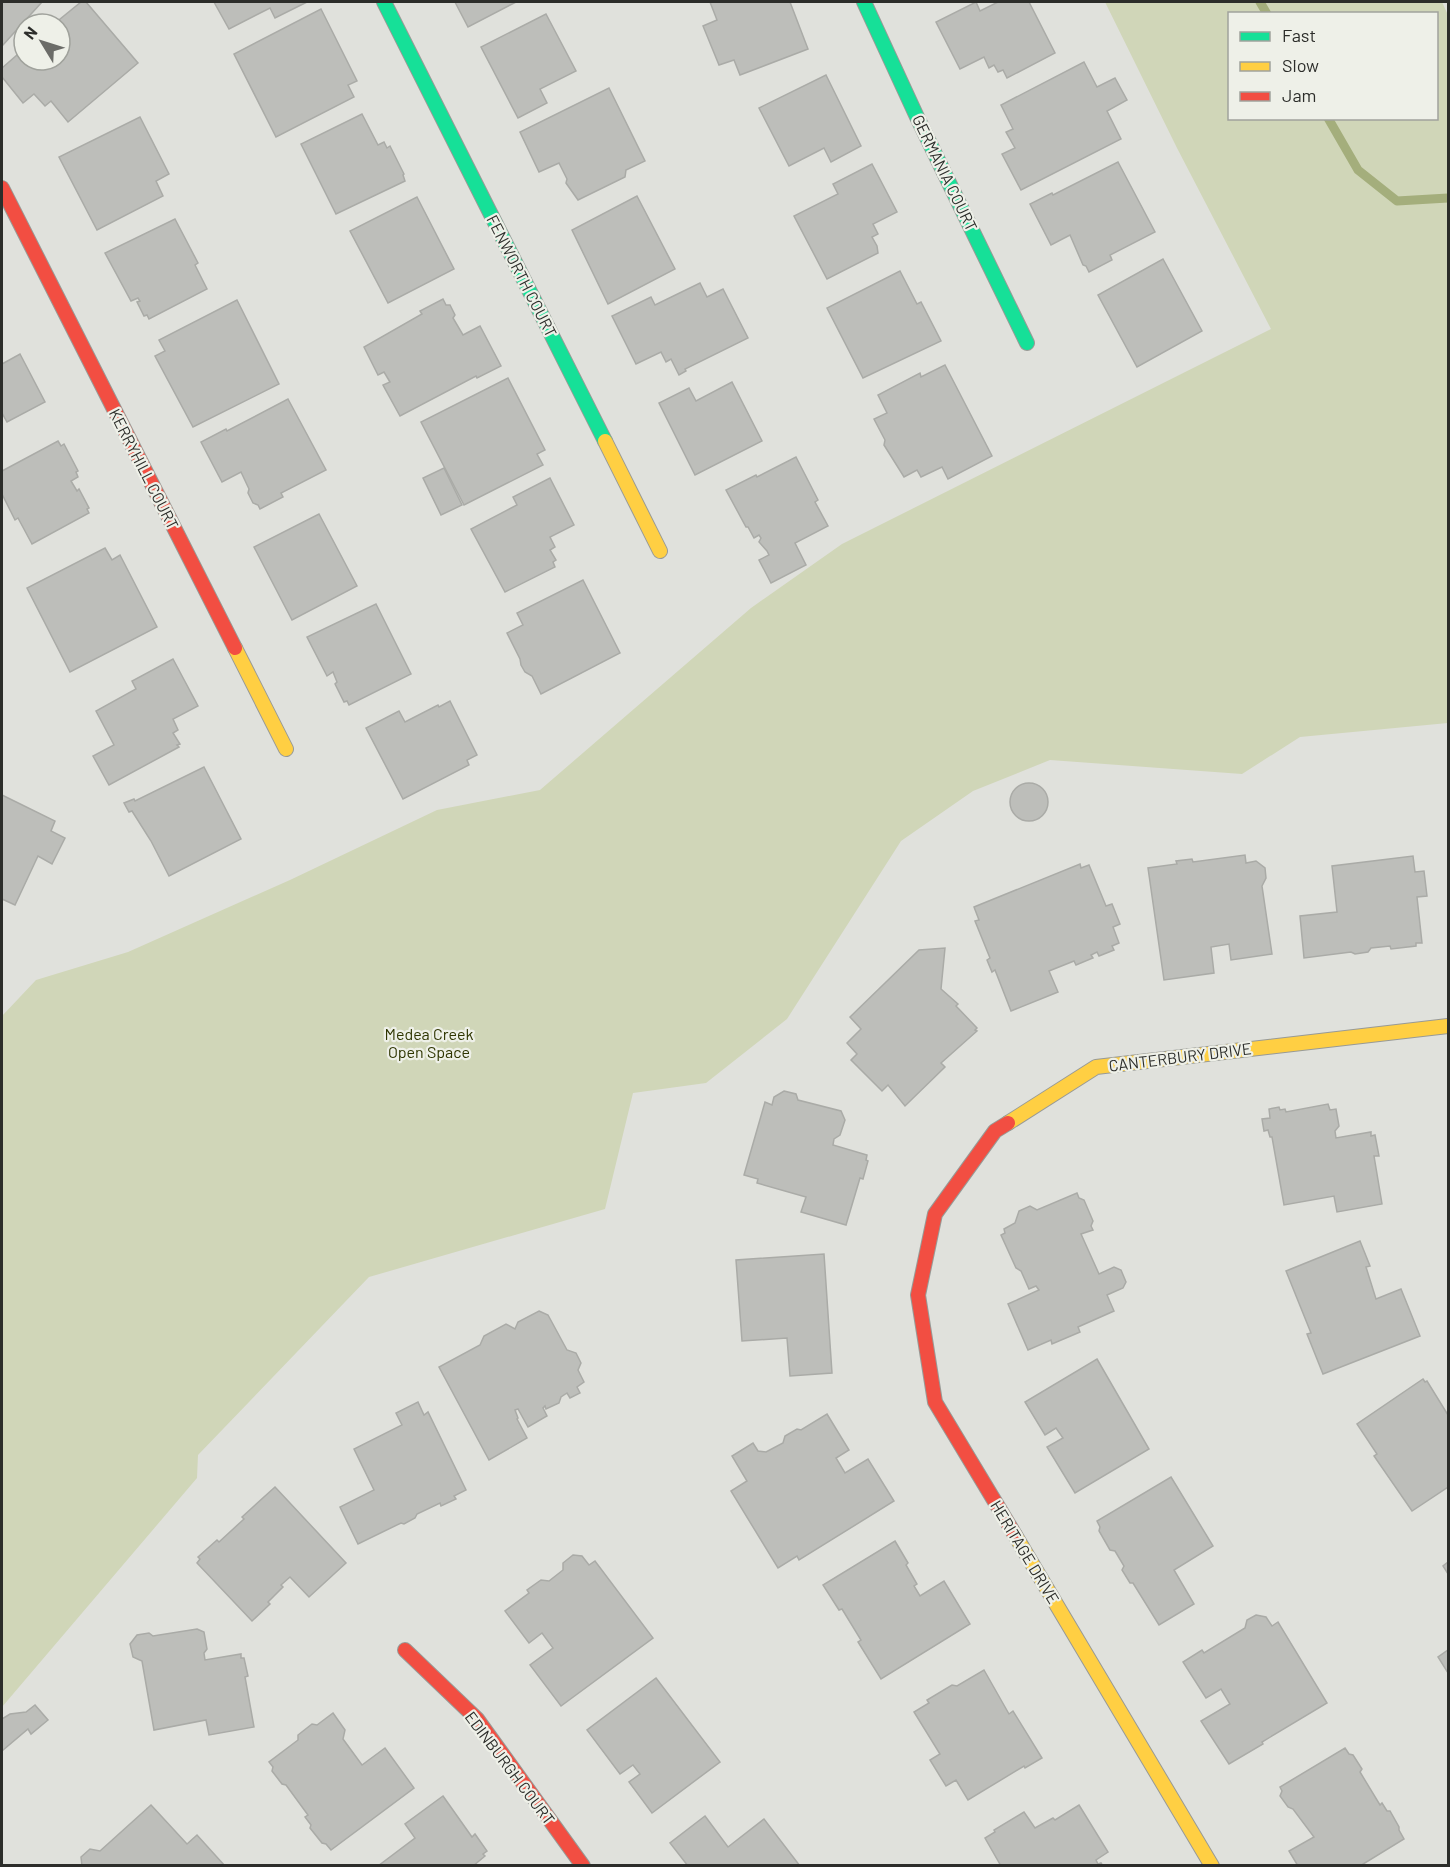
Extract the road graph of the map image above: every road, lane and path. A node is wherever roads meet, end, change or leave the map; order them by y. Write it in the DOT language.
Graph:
graph roads {
  1 [pos="384,2"];
  2 [pos="864,2"];
  3 [pos="2,188"];
  4 [pos="1027,343"];
  5 [pos="660,551"];
  6 [pos="286,749"];
  7 [pos="1449,1026"];
  8 [pos="935,1214"];
  9 [pos="405,1650"];
  10 [pos="583,1866"];
  11 [pos="1212,1866"];
  1 -- 5 [label="street, FENWORTH COURT"];
  2 -- 4 [label="street, GERMANIA COURT"];
  3 -- 6 [label="street, KERRYHILL COURT"];
  7 -- 8 [label="street, CANTERBURY DRIVE"];
  8 -- 11 [label="street, HERITAGE DRIVE"];
  9 -- 10 [label="street, EDINBURGH COURT"];
}
